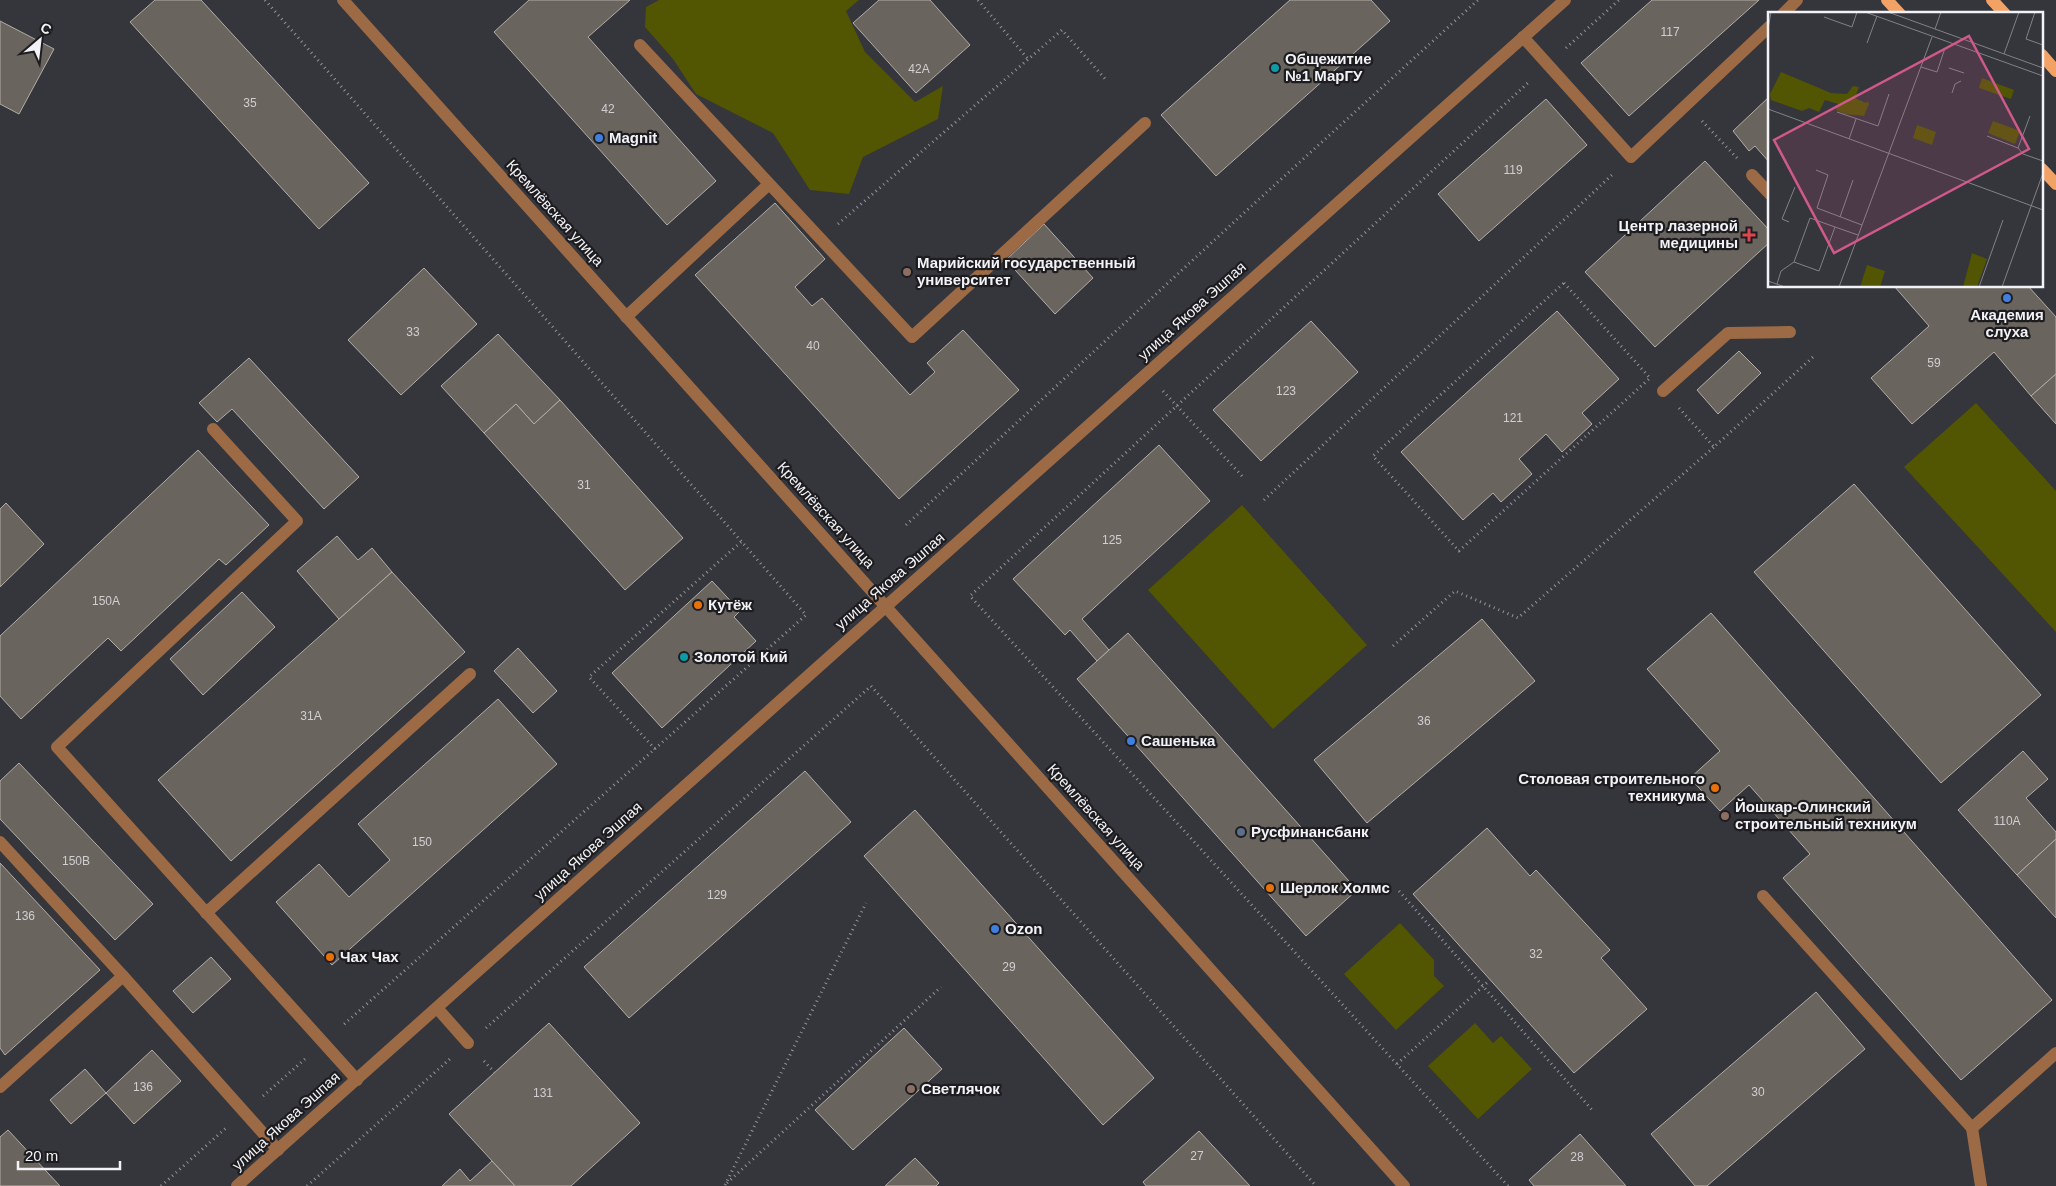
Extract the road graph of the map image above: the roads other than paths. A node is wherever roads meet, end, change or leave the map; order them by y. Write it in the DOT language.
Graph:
graph roads {
  1 [pos="343,0"];
  2 [pos="1564,0"];
  3 [pos="1797,0"];
  4 [pos="1888,0"];
  5 [pos="1992,0"];
  6 [pos="1785,12"];
  7 [pos="1898,12"];
  8 [pos="2003,12"];
  9 [pos="1768,28"];
  10 [pos="1523,37"];
  11 [pos="640,45"];
  12 [pos="2044,57"];
  13 [pos="2056,71"];
  14 [pos="1145,123"];
  15 [pos="2044,171"];
  16 [pos="1752,176"];
  17 [pos="769,184"];
  18 [pos="2056,184"];
  19 [pos="1768,192"];
  20 [pos="626,317"];
  21 [pos="1790,332"];
  22 [pos="1664,391"];
  23 [pos="213,429"];
  24 [pos="886,607"];
  25 [pos="470,674"];
  26 [pos="0,842"];
  27 [pos="1764,896"];
  28 [pos="206,913"];
  29 [pos="122,976"];
  30 [pos="436,1008"];
  31 [pos="468,1043"];
  32 [pos="2056,1053"];
  33 [pos="357,1080"];
  34 [pos="0,1088"];
  35 [pos="1972,1128"];
  36 [pos="278,1150"];
  37 [pos="238,1186"];
  38 [pos="1404,1186"];
  39 [pos="1981,1186"];
  1 -- 20 [label="street, Кремлёвская улица"];
  2 -- 10 [label="street, улица Якова Эшпая"];
  3 -- 6 [label="street"];
  4 -- 7 [label="main road"];
  5 -- 8 [label="main road"];
  9 -- 10 [label="street"];
  10 -- 24 [label="street, улица Якова Эшпая"];
  11 -- 17 [label="street"];
  12 -- 13 [label="main road"];
  14 -- 17 [label="street"];
  15 -- 18 [label="main road"];
  16 -- 19 [label="street"];
  17 -- 20 [label="street"];
  20 -- 24 [label="street, Кремлёвская улица"];
  21 -- 22 [label="street"];
  23 -- 28 [label="street"];
  24 -- 30 [label="street, улица Якова Эшпая"];
  24 -- 38 [label="street, Кремлёвская улица"];
  25 -- 28 [label="street"];
  26 -- 29 [label="street"];
  27 -- 35 [label="street"];
  28 -- 33 [label="street"];
  29 -- 34 [label="street"];
  29 -- 36 [label="street"];
  30 -- 31 [label="street"];
  30 -- 33 [label="street, улица Якова Эшпая"];
  32 -- 35 [label="street"];
  33 -- 36 [label="street, улица Якова Эшпая"];
  35 -- 39 [label="street"];
  36 -- 37 [label="street, улица Якова Эшпая"];
}
